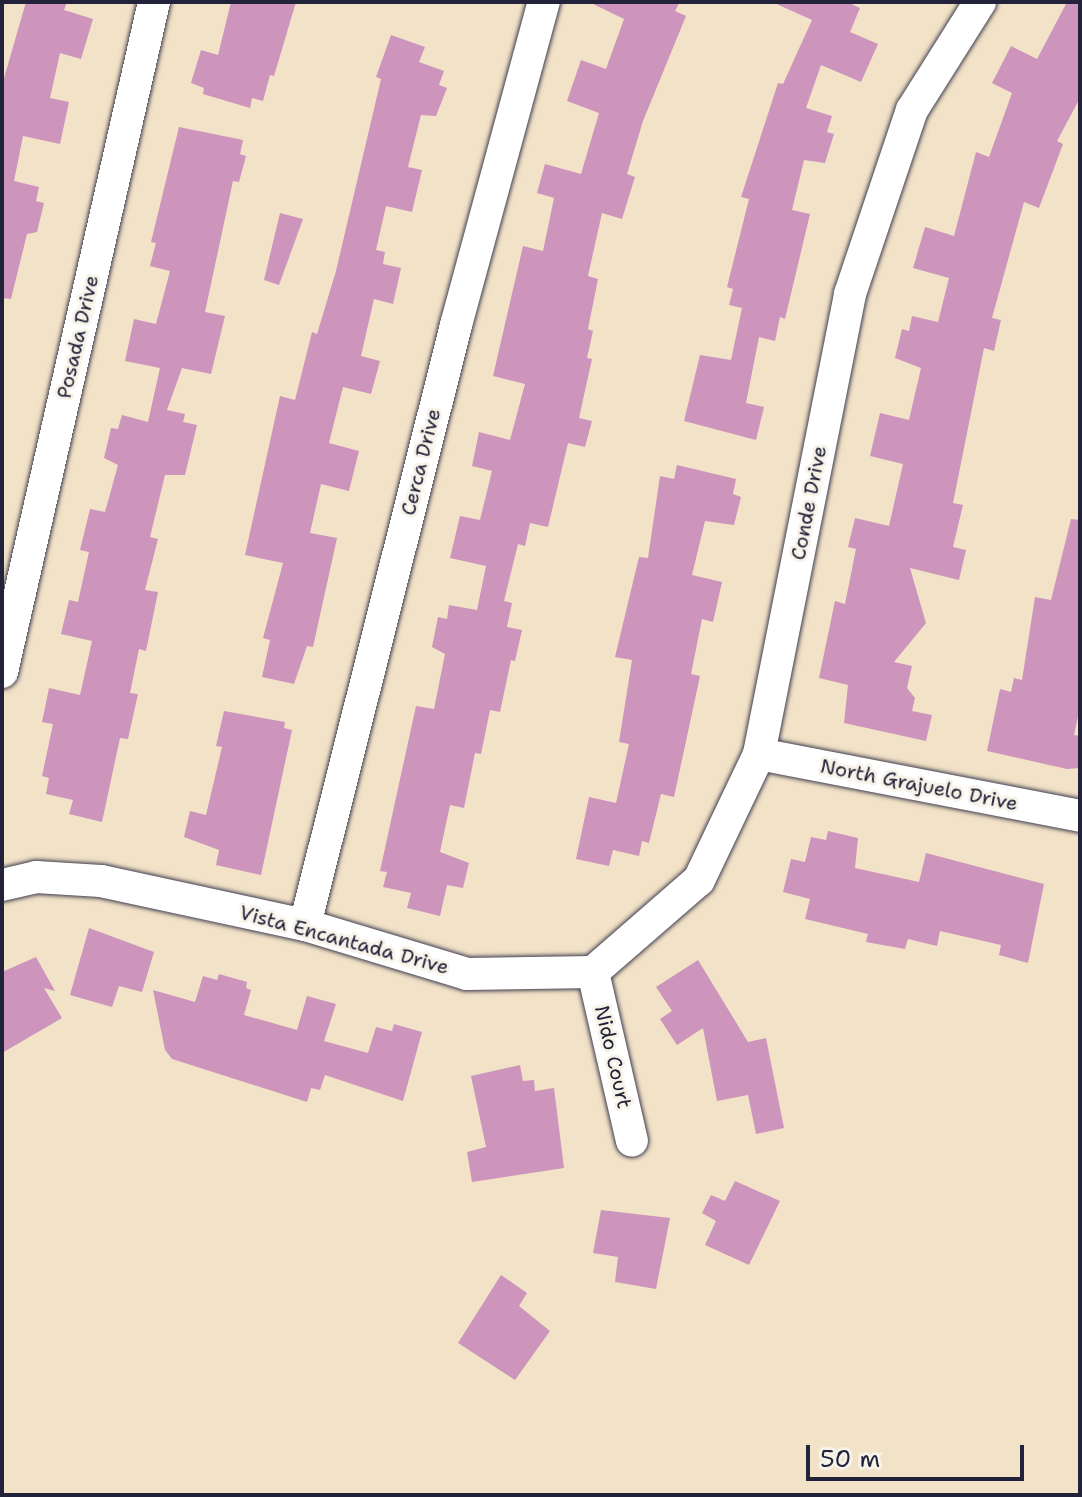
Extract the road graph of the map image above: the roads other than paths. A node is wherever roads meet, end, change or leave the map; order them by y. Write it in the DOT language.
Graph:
graph roads {
  1 [pos="154,2"];
  2 [pos="544,2"];
  3 [pos="980,2"];
  4 [pos="2,672"];
  5 [pos="759,754"];
  6 [pos="1080,816"];
  7 [pos="2,885"];
  8 [pos="305,925"];
  9 [pos="593,972"];
  10 [pos="632,1141"];
  1 -- 4 [label="street, Posada Drive"];
  2 -- 8 [label="street, Cerca Drive"];
  3 -- 5 [label="street, Conde Drive"];
  5 -- 6 [label="street, North Grajuelo Drive"];
  5 -- 9 [label="street, Conde Drive"];
  7 -- 8 [label="street, Vista Encantada Drive"];
  8 -- 9 [label="street, Vista Encantada Drive"];
  9 -- 10 [label="street, Nido Court"];
}
